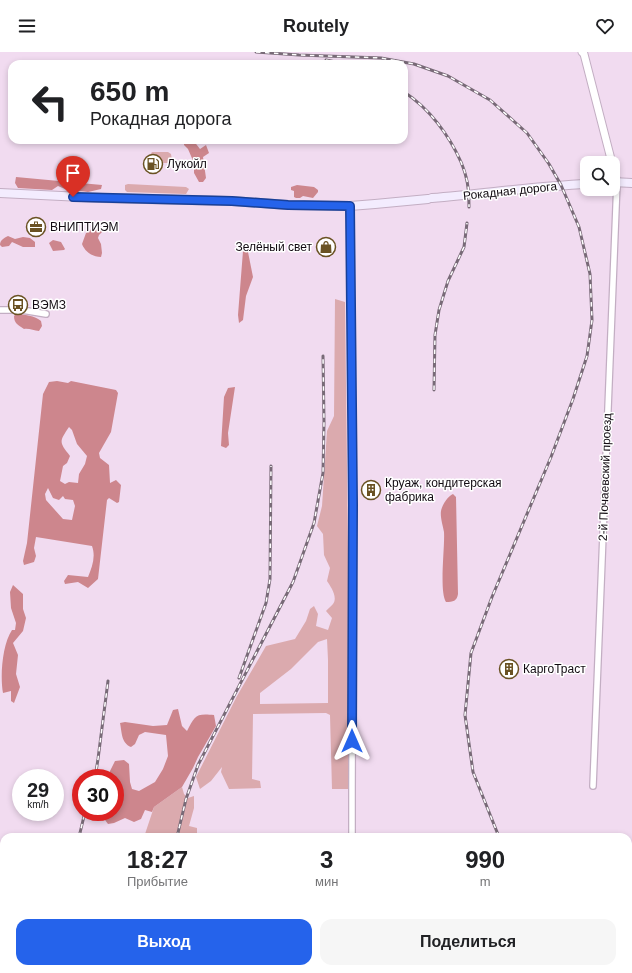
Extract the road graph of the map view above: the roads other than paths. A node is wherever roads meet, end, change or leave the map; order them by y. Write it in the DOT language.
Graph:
graph roads {
  1 [pos="582,52"];
  2 [pos="610,156"];
  3 [pos="620,182"];
  4 [pos="632,183"];
  5 [pos="580,184"];
  6 [pos="0,193"];
  7 [pos="614,196"];
  8 [pos="350,206"];
  9 [pos="0,310"];
  10 [pos="46,314"];
  11 [pos="593,786"];
  12 [pos="352,833"];
  1 -- 2 [label="street"];
  3 -- 4 [label="main road"];
  5 -- 8 [label="main road, Рокадная дорога"];
  6 -- 8 [label="main road, Рокадная дорога"];
  7 -- 11 [label="street, 2-й Почаевский проезд"];
  8 -- 12 [label="street"];
  9 -- 10 [label="street"];
}
